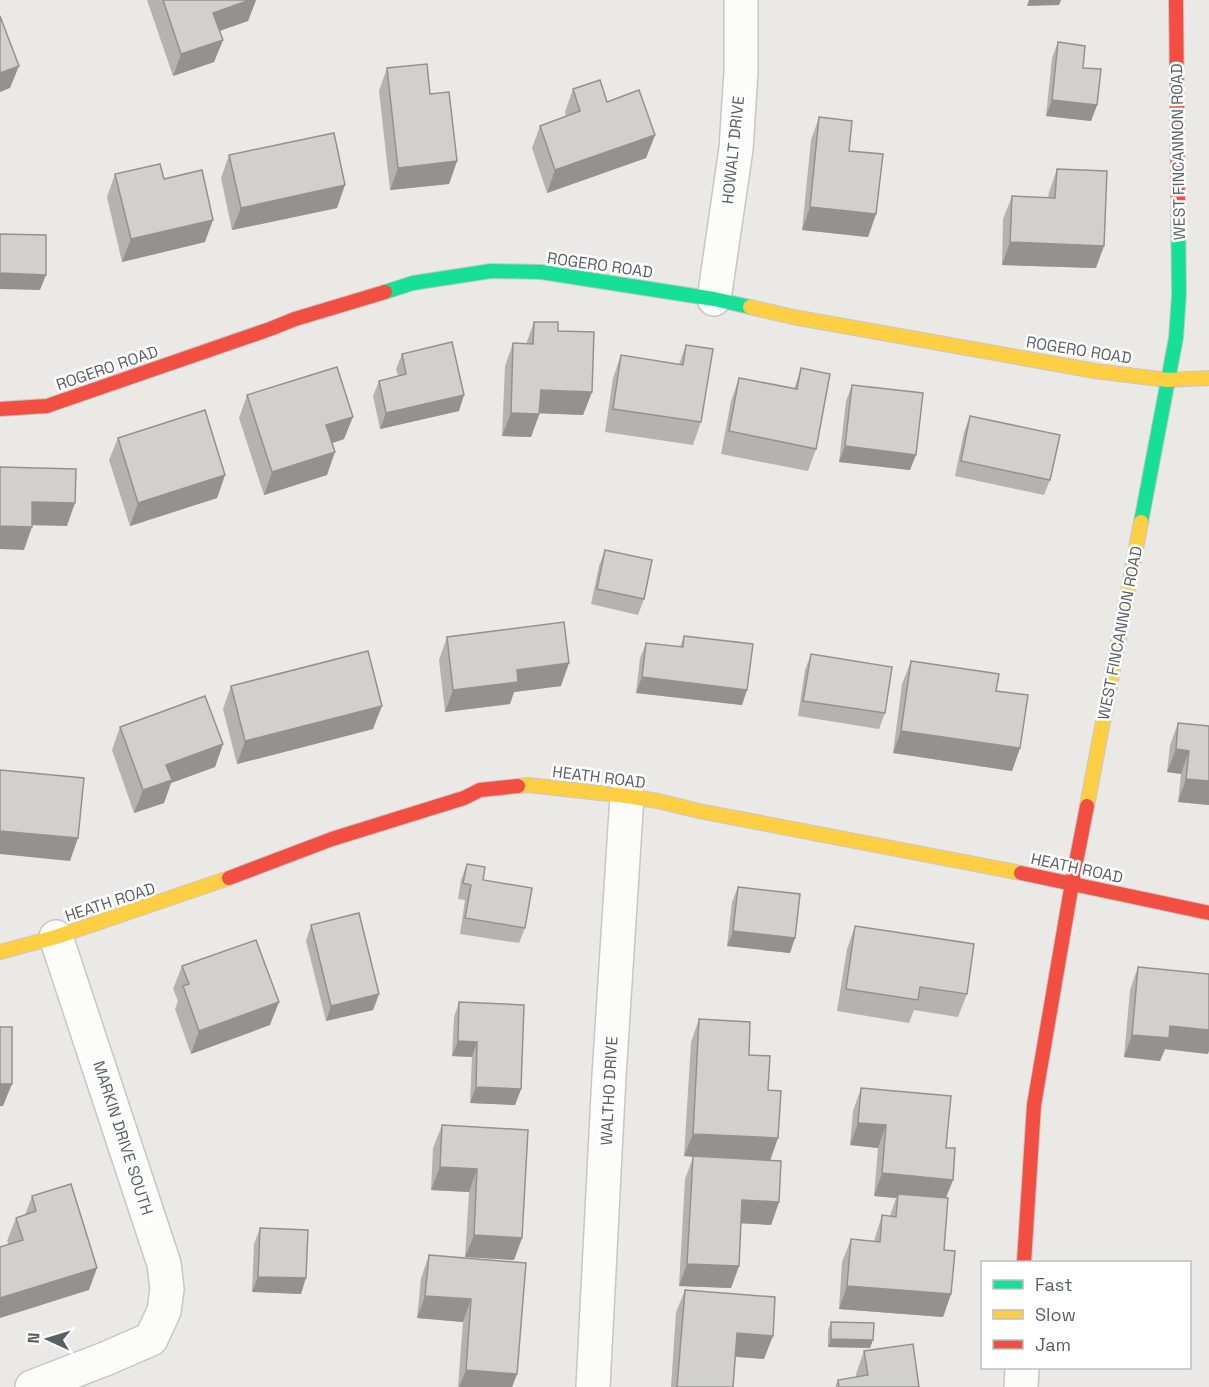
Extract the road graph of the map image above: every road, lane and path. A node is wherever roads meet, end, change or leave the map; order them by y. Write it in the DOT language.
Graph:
graph roads {
  1 [pos="741,0"];
  2 [pos="1176,0"];
  3 [pos="714,299"];
  4 [pos="1209,378"];
  5 [pos="1168,380"];
  6 [pos="0,409"];
  7 [pos="627,796"];
  8 [pos="1072,883"];
  9 [pos="1209,914"];
  10 [pos="56,937"];
  11 [pos="0,952"];
  12 [pos="1024,1261"];
  13 [pos="1022,1369"];
  14 [pos="32,1387"];
  15 [pos="593,1387"];
  16 [pos="1021,1387"];
  1 -- 3 [label="street, HOWALT DRIVE"];
  2 -- 5 [label="street, WEST FINCANNON ROAD"];
  3 -- 5 [label="street, ROGERO ROAD"];
  3 -- 6 [label="street, ROGERO ROAD"];
  4 -- 5 [label="street, ROGERO ROAD"];
  5 -- 8 [label="street, WEST FINCANNON ROAD"];
  7 -- 8 [label="street, HEATH ROAD"];
  7 -- 10 [label="street, HEATH ROAD"];
  7 -- 15 [label="street, WALTHO DRIVE"];
  8 -- 9 [label="street, HEATH ROAD"];
  8 -- 12 [label="street, WEST FINCANNON ROAD"];
  10 -- 11 [label="street, HEATH ROAD"];
  10 -- 14 [label="street, MARKIN DRIVE SOUTH"];
  13 -- 16 [label="street"];
}
